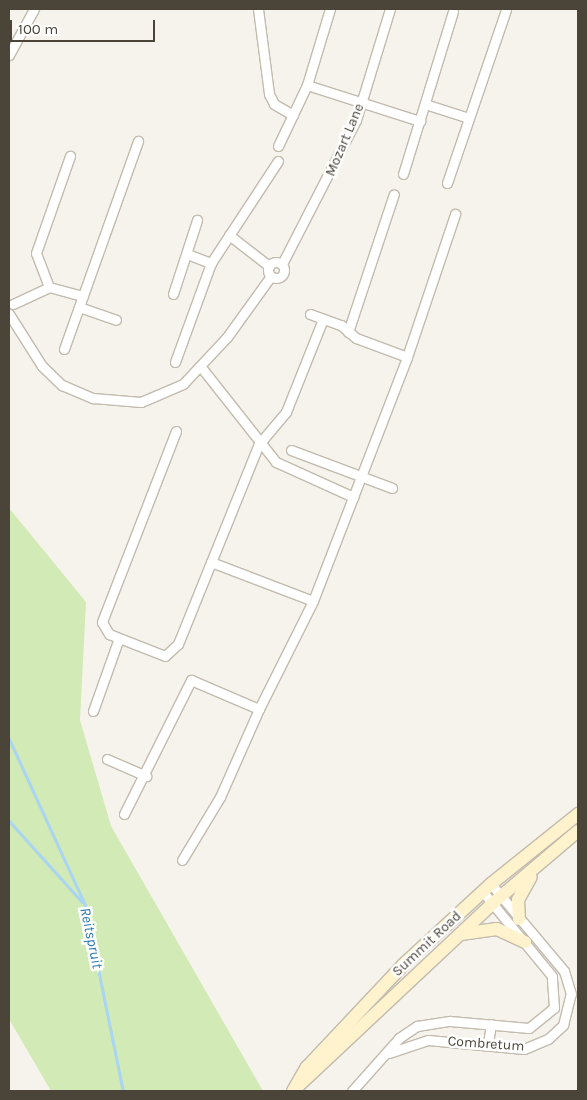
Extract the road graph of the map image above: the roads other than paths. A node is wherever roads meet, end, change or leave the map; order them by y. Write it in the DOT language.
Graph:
graph roads {
  1 [pos="34,9"];
  2 [pos="258,9"];
  3 [pos="330,9"];
  4 [pos="390,9"];
  5 [pos="506,10"];
  6 [pos="453,11"];
  7 [pos="9,55"];
  8 [pos="307,85"];
  9 [pos="362,103"];
  10 [pos="425,104"];
  11 [pos="293,114"];
  12 [pos="469,118"];
  13 [pos="420,121"];
  14 [pos="138,141"];
  15 [pos="278,146"];
  16 [pos="70,156"];
  17 [pos="278,161"];
  18 [pos="403,174"];
  19 [pos="447,184"];
  20 [pos="394,194"];
  21 [pos="455,214"];
  22 [pos="197,220"];
  23 [pos="229,235"];
  24 [pos="187,254"];
  25 [pos="211,264"];
  26 [pos="282,264"];
  27 [pos="269,266"];
  28 [pos="271,276"];
  29 [pos="49,287"];
  30 [pos="172,294"];
  31 [pos="83,296"];
  32 [pos="11,302"];
  33 [pos="79,307"];
  34 [pos="9,314"];
  35 [pos="310,314"];
  36 [pos="323,319"];
  37 [pos="116,320"];
  38 [pos="348,332"];
  39 [pos="64,348"];
  40 [pos="407,357"];
  41 [pos="175,362"];
  42 [pos="201,367"];
  43 [pos="176,431"];
  44 [pos="259,444"];
  45 [pos="291,450"];
  46 [pos="359,476"];
  47 [pos="392,488"];
  48 [pos="352,497"];
  49 [pos="211,562"];
  50 [pos="312,601"];
  51 [pos="119,638"];
  52 [pos="259,709"];
  53 [pos="93,711"];
  54 [pos="108,759"];
  55 [pos="146,776"];
  56 [pos="124,814"];
  57 [pos="578,814"];
  58 [pos="578,831"];
  59 [pos="558,848"];
  60 [pos="182,860"];
  61 [pos="487,888"];
  62 [pos="497,899"];
  63 [pos="519,919"];
  64 [pos="458,935"];
  65 [pos="525,942"];
  66 [pos="491,1024"];
  67 [pos="488,1043"];
  68 [pos="384,1056"];
  69 [pos="292,1091"];
  70 [pos="352,1091"];
  1 -- 7 [label="street"];
  2 -- 11 [label="street"];
  3 -- 8 [label="street"];
  4 -- 9 [label="street, Mozart Lane"];
  5 -- 12 [label="street"];
  6 -- 10 [label="street"];
  8 -- 9 [label="street"];
  8 -- 11 [label="street"];
  9 -- 13 [label="street"];
  9 -- 26 [label="street, Mozart Lane"];
  10 -- 12 [label="street"];
  10 -- 13 [label="street"];
  11 -- 15 [label="street"];
  12 -- 19 [label="street"];
  13 -- 18 [label="street"];
  14 -- 31 [label="street"];
  16 -- 29 [label="street"];
  17 -- 23 [label="street"];
  20 -- 38 [label="street"];
  21 -- 40 [label="street"];
  22 -- 24 [label="street"];
  23 -- 25 [label="street"];
  23 -- 27 [label="street"];
  24 -- 25 [label="street"];
  24 -- 30 [label="street"];
  25 -- 41 [label="street"];
  26 -- 27 [label="street"];
  26 -- 28 [label="street, Mozart Lane"];
  27 -- 28 [label="street"];
  28 -- 42 [label="street"];
  29 -- 31 [label="street"];
  29 -- 32 [label="street"];
  31 -- 33 [label="street"];
  32 -- 34 [label="street"];
  33 -- 37 [label="street"];
  33 -- 39 [label="street"];
  34 -- 42 [label="street"];
  35 -- 36 [label="street"];
  36 -- 38 [label="street"];
  36 -- 44 [label="street"];
  38 -- 40 [label="street"];
  40 -- 46 [label="street"];
  42 -- 44 [label="street"];
  43 -- 51 [label="street"];
  44 -- 48 [label="street"];
  44 -- 49 [label="street"];
  45 -- 46 [label="street"];
  46 -- 47 [label="street"];
  46 -- 48 [label="street"];
  48 -- 50 [label="street"];
  49 -- 50 [label="street"];
  49 -- 51 [label="street"];
  50 -- 52 [label="street"];
  51 -- 53 [label="street"];
  52 -- 55 [label="street"];
  52 -- 60 [label="street"];
  54 -- 55 [label="street"];
  55 -- 56 [label="street"];
  57 -- 61 [label="main road, Summit Road"];
  58 -- 59 [label="main road, Summit Road"];
  59 -- 62 [label="main road, Summit Road"];
  59 -- 63 [label="main road"];
  61 -- 62 [label="street, Combretum"];
  61 -- 69 [label="main road, Summit Road"];
  62 -- 63 [label="street, Combretum"];
  62 -- 64 [label="main road, Summit Road"];
  62 -- 65 [label="street, Combretum"];
  63 -- 67 [label="street, Combretum"];
  64 -- 65 [label="main road"];
  64 -- 69 [label="main road, Summit Road"];
  65 -- 66 [label="street, Combretum"];
  66 -- 67 [label="street"];
  66 -- 68 [label="street, Combretum"];
  67 -- 68 [label="street, Combretum"];
  68 -- 70 [label="street, Combretum"];
}
